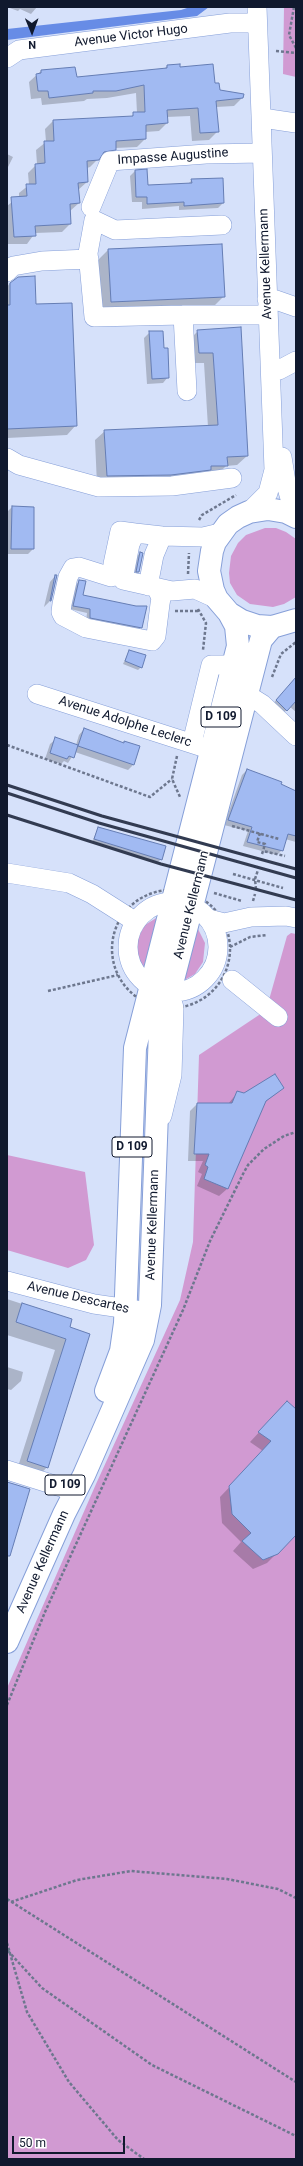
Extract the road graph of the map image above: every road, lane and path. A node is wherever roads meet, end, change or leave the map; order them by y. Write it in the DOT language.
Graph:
graph roads {
  1 [pos="294,7"];
  2 [pos="260,12"];
  3 [pos="296,48"];
  4 [pos="267,51"];
  5 [pos="296,53"];
  6 [pos="7,58"];
  7 [pos="269,119"];
  8 [pos="296,123"];
  9 [pos="262,153"];
  10 [pos="91,207"];
  11 [pos="222,225"];
  12 [pos="89,259"];
  13 [pos="9,267"];
  14 [pos="270,305"];
  15 [pos="296,307"];
  16 [pos="183,315"];
  17 [pos="296,361"];
  18 [pos="279,370"];
  19 [pos="187,391"];
  20 [pos="7,458"];
  21 [pos="240,495"];
  22 [pos="295,516"];
  23 [pos="220,533"];
  24 [pos="149,535"];
  25 [pos="191,537"];
  26 [pos="135,583"];
  27 [pos="191,588"];
  28 [pos="223,606"];
  29 [pos="199,611"];
  30 [pos="159,612"];
  31 [pos="296,620"];
  32 [pos="272,627"];
  33 [pos="296,642"];
  34 [pos="201,657"];
  35 [pos="233,666"];
  36 [pos="37,694"];
  37 [pos="254,699"];
  38 [pos="296,736"];
  39 [pos="187,741"];
  40 [pos="7,745"];
  41 [pos="212,750"];
  42 [pos="172,779"];
  43 [pos="181,799"];
  44 [pos="214,821"];
  45 [pos="259,835"];
  46 [pos="279,839"];
  47 [pos="285,856"];
  48 [pos="258,870"];
  49 [pos="7,872"];
  50 [pos="233,874"];
  51 [pos="255,879"];
  52 [pos="284,888"];
  53 [pos="256,889"];
  54 [pos="211,892"];
  55 [pos="246,902"];
  56 [pos="183,903"];
  57 [pos="291,917"];
  58 [pos="209,919"];
  59 [pos="136,922"];
  60 [pos="272,934"];
  61 [pos="224,947"];
  62 [pos="118,975"];
  63 [pos="232,980"];
  64 [pos="161,989"];
  65 [pos="48,991"];
  66 [pos="278,1017"];
  67 [pos="296,1132"];
  68 [pos="7,1281"];
  69 [pos="126,1310"];
  70 [pos="149,1312"];
  71 [pos="7,1470"];
  72 [pos="69,1491"];
  73 [pos="7,1618"];
  74 [pos="7,1642"];
  75 [pos="7,1705"];
  76 [pos="296,1898"];
  77 [pos="7,1899"];
  78 [pos="11,1902"];
  79 [pos="7,1943"];
  80 [pos="8,1951"];
  81 [pos="296,2082"];
  82 [pos="296,2136"];
  83 [pos="144,2159"];
  1 -- 3 [label="path"];
  2 -- 4 [label="street, Avenue Kellermann"];
  2 -- 6 [label="street, Avenue Victor Hugo"];
  2 -- 9 [label="street, Avenue Kellermann"];
  4 -- 5 [label="path"];
  4 -- 7 [label="street, Avenue Kellermann"];
  7 -- 8 [label="street"];
  7 -- 14 [label="street, Avenue Kellermann"];
  9 -- 10 [label="street, Impasse Augustine"];
  9 -- 14 [label="street, Avenue Kellermann"];
  11 -- 12 [label="street"];
  12 -- 13 [label="street"];
  12 -- 16 [label="street"];
  14 -- 15 [label="street"];
  14 -- 16 [label="street"];
  14 -- 18 [label="street, Avenue Kellermann"];
  14 -- 21 [label="street, Avenue Kellermann"];
  16 -- 19 [label="street"];
  17 -- 18 [label="street"];
  18 -- 22 [label="street, Avenue Kellermann"];
  20 -- 21 [label="street"];
  21 -- 22 [label="main road"];
  21 -- 23 [label="main road"];
  21 -- 25 [label="path"];
  23 -- 25 [label="street"];
  23 -- 28 [label="main road, Avenue Kellermann"];
  24 -- 25 [label="street"];
  24 -- 26 [label="street"];
  24 -- 26 [label="street"];
  25 -- 27 [label="path"];
  26 -- 27 [label="street"];
  26 -- 30 [label="street"];
  26 -- 30 [label="street"];
  27 -- 28 [label="street"];
  27 -- 29 [label="path"];
  28 -- 32 [label="main road"];
  28 -- 35 [label="main road, Avenue Kellermann / D 109"];
  29 -- 30 [label="path"];
  29 -- 34 [label="path"];
  31 -- 32 [label="main road"];
  32 -- 37 [label="main road, Avenue Kellermann / D 109"];
  33 -- 37 [label="path"];
  35 -- 39 [label="street"];
  35 -- 41 [label="main road, Avenue Kellermann / D 109"];
  36 -- 39 [label="street, Avenue Adolphe Leclerc"];
  37 -- 38 [label="street"];
  37 -- 44 [label="main road, Avenue Kellermann / D 109"];
  39 -- 41 [label="street, Avenue Adolphe Leclerc"];
  39 -- 42 [label="path"];
  40 -- 42 [label="path"];
  41 -- 56 [label="main road, Avenue Kellermann / D 109"];
  42 -- 43 [label="path"];
  44 -- 45 [label="path"];
  44 -- 56 [label="main road, Avenue Kellermann / D 109"];
  45 -- 46 [label="path"];
  45 -- 47 [label="path"];
  48 -- 51 [label="path"];
  49 -- 59 [label="street"];
  50 -- 51 [label="path"];
  51 -- 52 [label="path"];
  51 -- 53 [label="path"];
  54 -- 55 [label="path"];
  56 -- 58 [label="street"];
  56 -- 59 [label="street"];
  56 -- 64 [label="main road, Avenue Kellermann / D 109"];
  57 -- 58 [label="street"];
  57 -- 61 [label="street"];
  58 -- 61 [label="street"];
  59 -- 64 [label="street"];
  60 -- 61 [label="path"];
  61 -- 64 [label="street"];
  62 -- 65 [label="path"];
  63 -- 66 [label="street"];
  64 -- 69 [label="main road, Avenue Kellermann / D 109"];
  64 -- 70 [label="main road, Avenue Kellermann / D 109"];
  67 -- 75 [label="path"];
  68 -- 69 [label="street, Avenue Descartes"];
  69 -- 70 [label="street, Avenue Descartes"];
  69 -- 72 [label="main road, Avenue Kellermann / D 109"];
  70 -- 72 [label="main road, Avenue Kellermann / D 109"];
  71 -- 72 [label="street"];
  72 -- 73 [label="main road, Avenue Kellermann / D 109"];
  72 -- 74 [label="main road, Avenue Kellermann / D 109"];
  76 -- 78 [label="path"];
  77 -- 78 [label="path"];
  78 -- 81 [label="path"];
  79 -- 80 [label="path"];
  80 -- 82 [label="path"];
  80 -- 83 [label="path"];
}
